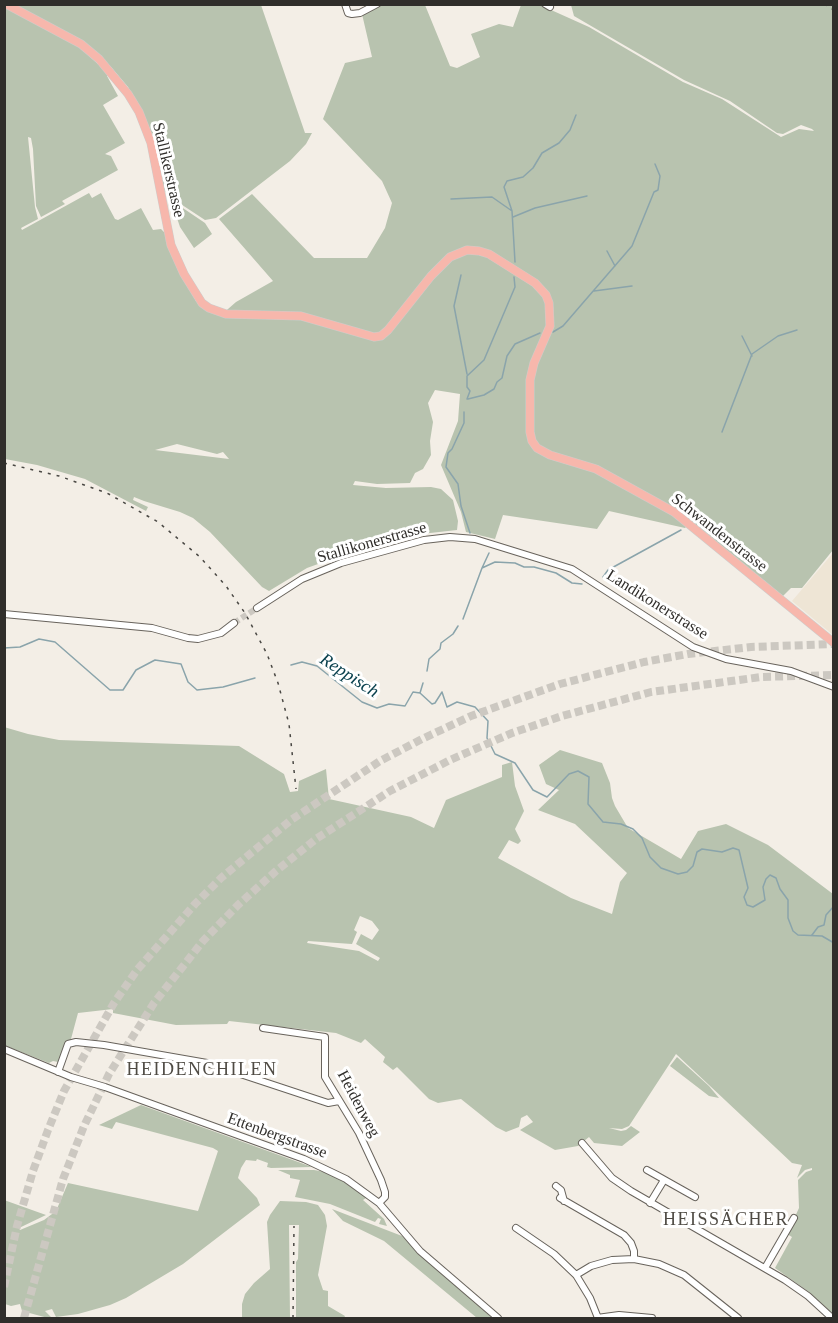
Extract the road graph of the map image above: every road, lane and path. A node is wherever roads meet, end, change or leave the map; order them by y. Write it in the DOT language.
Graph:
graph roads {
  1 [pos="6,4"];
  2 [pos="345,4"];
  3 [pos="377,4"];
  4 [pos="196,296"];
  5 [pos="572,569"];
  6 [pos="257,608"];
  7 [pos="4,614"];
  8 [pos="234,623"];
  9 [pos="834,643"];
  10 [pos="834,687"];
  11 [pos="263,1028"];
  12 [pos="4,1049"];
  13 [pos="58,1072"];
  14 [pos="339,1101"];
  15 [pos="582,1143"];
  16 [pos="647,1170"];
  17 [pos="664,1180"];
  18 [pos="556,1186"];
  19 [pos="695,1197"];
  20 [pos="379,1203"];
  21 [pos="650,1203"];
  22 [pos="794,1218"];
  23 [pos="516,1228"];
  24 [pos="634,1259"];
  25 [pos="765,1268"];
  26 [pos="576,1275"];
  27 [pos="498,1318"];
  28 [pos="597,1318"];
  29 [pos="652,1318"];
  30 [pos="738,1318"];
  31 [pos="832,1318"];
  1 -- 4 [label="main road, Stallikerstrasse"];
  2 -- 3 [label="street"];
  4 -- 9 [label="main road, Schwandenstrasse"];
  5 -- 6 [label="street, Stallikonerstrasse"];
  5 -- 10 [label="street, Landikonerstrasse"];
  7 -- 8 [label="street"];
  11 -- 14 [label="street, Heidenweg"];
  12 -- 13 [label="street, Ettenbergstrasse"];
  13 -- 14 [label="street"];
  13 -- 20 [label="street, Ettenbergstrasse"];
  14 -- 20 [label="street, Heidenweg"];
  15 -- 21 [label="street"];
  16 -- 17 [label="street"];
  17 -- 19 [label="street"];
  17 -- 21 [label="street"];
  18 -- 24 [label="street"];
  20 -- 27 [label="street, Ettenbergstrasse"];
  21 -- 25 [label="street"];
  22 -- 25 [label="street"];
  23 -- 26 [label="street"];
  24 -- 26 [label="street"];
  24 -- 30 [label="street"];
  25 -- 31 [label="street"];
  26 -- 28 [label="street"];
  28 -- 29 [label="street"];
}
